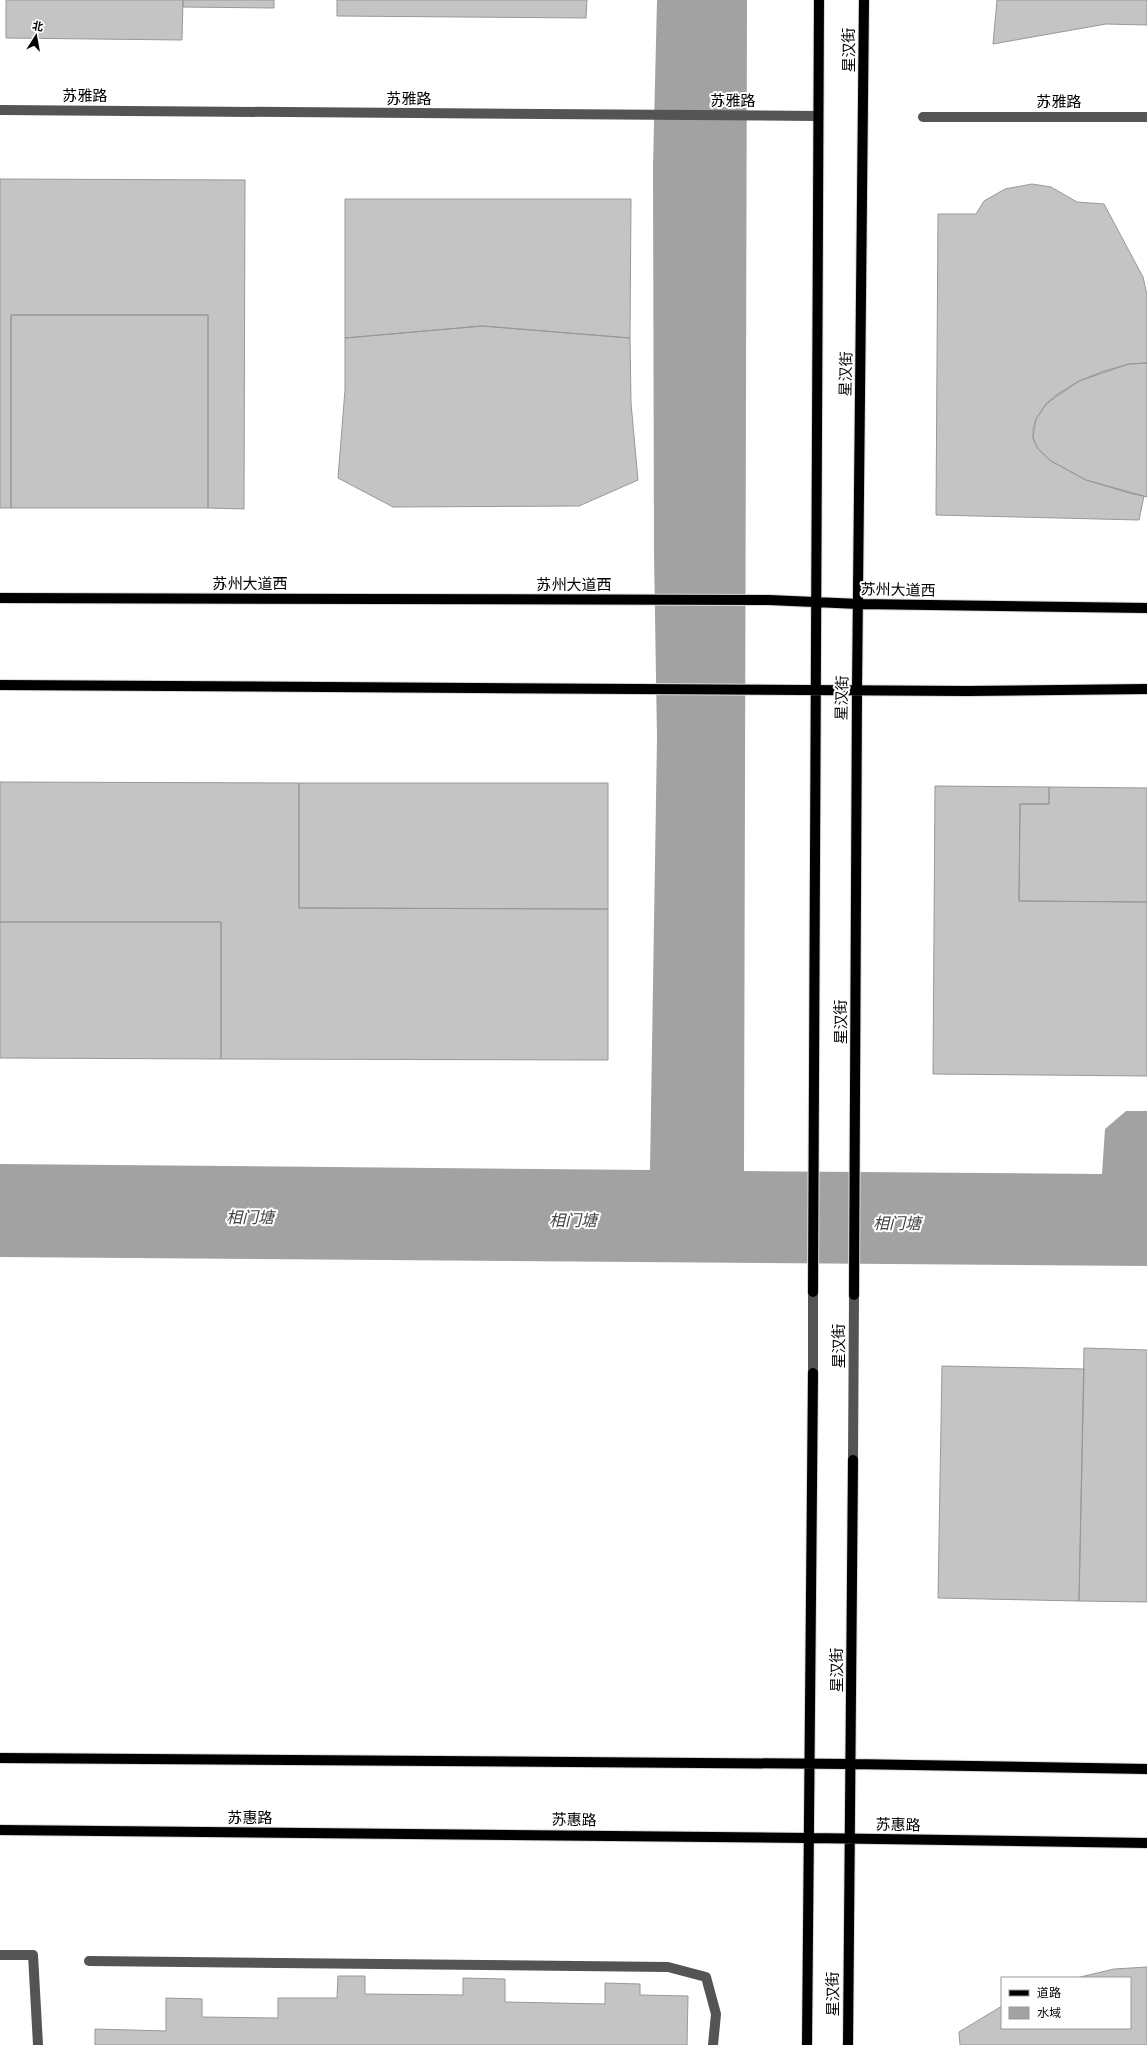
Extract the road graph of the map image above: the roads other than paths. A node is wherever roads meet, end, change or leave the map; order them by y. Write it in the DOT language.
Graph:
graph roads {
  1 [pos="819,0"];
  2 [pos="864,0"];
  3 [pos="0,110"];
  4 [pos="818,116"];
  5 [pos="923,117"];
  6 [pos="1147,117"];
  7 [pos="0,598"];
  8 [pos="817,603"];
  9 [pos="858,604"];
  10 [pos="1147,608"];
  11 [pos="0,685"];
  12 [pos="1147,689"];
  13 [pos="816,690"];
  14 [pos="857,690"];
  15 [pos="813,1292"];
  16 [pos="854,1294"];
  17 [pos="813,1373"];
  18 [pos="853,1460"];
  19 [pos="0,1758"];
  20 [pos="810,1763"];
  21 [pos="851,1764"];
  22 [pos="1147,1769"];
  23 [pos="0,1830"];
  24 [pos="809,1838"];
  25 [pos="849,1839"];
  26 [pos="1147,1843"];
  27 [pos="0,1955"];
  28 [pos="89,1961"];
  29 [pos="38,2045"];
  30 [pos="713,2045"];
  31 [pos="807,2045"];
  32 [pos="848,2045"];
  1 -- 4 [label="main road, 星汉街"];
  2 -- 9 [label="main road, 星汉街"];
  3 -- 4 [label="street, 苏雅路"];
  4 -- 8 [label="main road, 星汉街"];
  5 -- 6 [label="street, 苏雅路"];
  7 -- 8 [label="main road, 苏州大道西"];
  8 -- 9 [label="main road, 苏州大道西"];
  8 -- 13 [label="main road, 星汉街"];
  9 -- 10 [label="main road, 苏州大道西"];
  9 -- 14 [label="main road, 星汉街"];
  11 -- 13 [label="main road"];
  12 -- 14 [label="main road"];
  13 -- 14 [label="main road"];
  13 -- 15 [label="main road, 星汉街"];
  14 -- 16 [label="main road, 星汉街"];
  15 -- 17 [label="street, 星汉街"];
  16 -- 18 [label="street, 星汉街"];
  17 -- 20 [label="main road, 星汉街"];
  18 -- 21 [label="main road, 星汉街"];
  19 -- 20 [label="main road"];
  20 -- 21 [label="main road"];
  20 -- 24 [label="main road, 星汉街"];
  21 -- 22 [label="main road"];
  21 -- 25 [label="main road, 星汉街"];
  23 -- 24 [label="main road, 苏惠路"];
  24 -- 25 [label="main road, 苏惠路"];
  24 -- 31 [label="main road, 星汉街"];
  25 -- 26 [label="main road, 苏惠路"];
  25 -- 32 [label="main road, 星汉街"];
  27 -- 29 [label="street"];
  28 -- 30 [label="street"];
}
